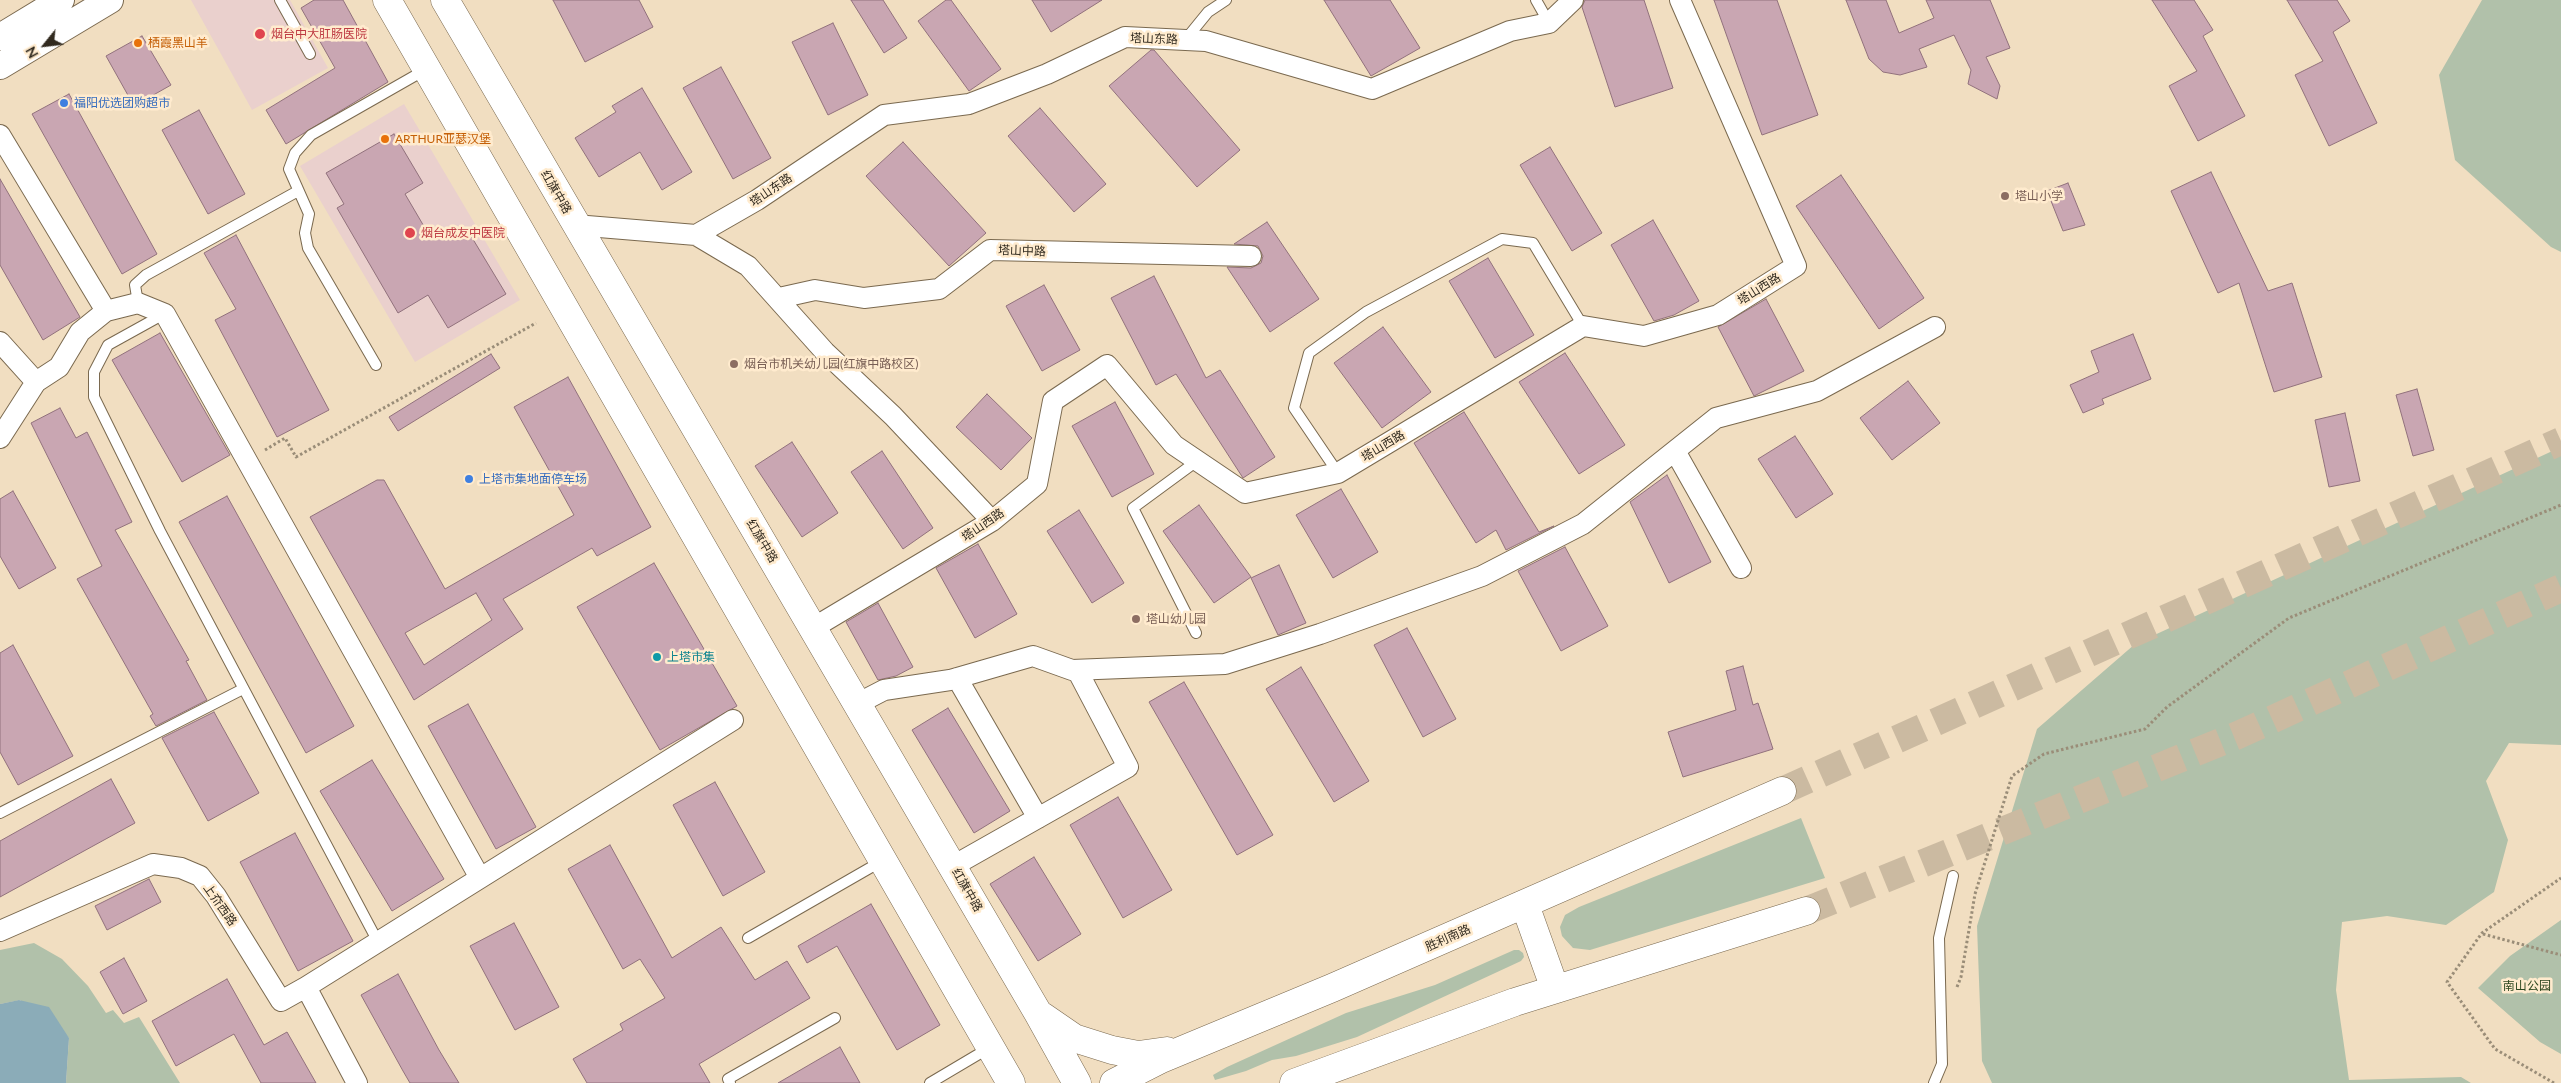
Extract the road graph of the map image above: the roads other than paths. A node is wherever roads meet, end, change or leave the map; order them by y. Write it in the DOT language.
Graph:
graph roads {
  1 [pos="60,0"];
  2 [pos="110,0"];
  3 [pos="280,0"];
  4 [pos="387,0"];
  5 [pos="445,0"];
  6 [pos="1226,0"];
  7 [pos="1536,0"];
  8 [pos="1573,0"];
  9 [pos="1680,0"];
  10 [pos="1549,22"];
  11 [pos="0,37"];
  12 [pos="1185,40"];
  13 [pos="310,54"];
  14 [pos="0,66"];
  15 [pos="427,69"];
  16 [pos="0,135"];
  17 [pos="298,191"];
  18 [pos="575,225"];
  19 [pos="696,235"];
  20 [pos="1251,256"];
  21 [pos="779,298"];
  22 [pos="138,303"];
  23 [pos="106,311"];
  24 [pos="165,314"];
  25 [pos="1583,326"];
  26 [pos="1935,327"];
  27 [pos="0,342"];
  28 [pos="376,365"];
  29 [pos="36,382"];
  30 [pos="0,438"];
  31 [pos="1675,451"];
  32 [pos="1197,460"];
  33 [pos="1338,473"];
  34 [pos="992,521"];
  35 [pos="1741,568"];
  36 [pos="813,628"];
  37 [pos="1196,633"];
  38 [pos="1077,670"];
  39 [pos="958,678"];
  40 [pos="244,689"];
  41 [pos="857,704"];
  42 [pos="733,720"];
  43 [pos="1782,791"];
  44 [pos="0,813"];
  45 [pos="1038,818"];
  46 [pos="883,861"];
  47 [pos="952,866"];
  48 [pos="1953,876"];
  49 [pos="480,878"];
  50 [pos="1525,905"];
  51 [pos="1806,912"];
  52 [pos="0,931"];
  53 [pos="748,938"];
  54 [pos="378,942"];
  55 [pos="306,987"];
  56 [pos="1555,989"];
  57 [pos="1038,1013"];
  58 [pos="835,1018"];
  59 [pos="1193,1046"];
  60 [pos="990,1047"];
  61 [pos="1334,1076"];
  62 [pos="357,1083"];
  63 [pos="730,1083"];
  64 [pos="930,1083"];
  65 [pos="1011,1083"];
  66 [pos="1077,1083"];
  67 [pos="1114,1083"];
  68 [pos="1294,1083"];
  69 [pos="1934,1083"];
  1 -- 11 [label="street"];
  2 -- 14 [label="street"];
  3 -- 13 [label="lane"];
  4 -- 15 [label="main road"];
  5 -- 18 [label="main road, 红旗中路"];
  6 -- 12 [label="lane"];
  7 -- 10 [label="lane"];
  8 -- 10 [label="street, 塔山东路"];
  9 -- 25 [label="street, 塔山西路"];
  10 -- 12 [label="street, 塔山东路"];
  12 -- 19 [label="street, 塔山东路"];
  15 -- 17 [label="lane"];
  15 -- 46 [label="main road"];
  16 -- 23 [label="street"];
  17 -- 22 [label="lane"];
  17 -- 28 [label="lane"];
  18 -- 19 [label="street"];
  18 -- 36 [label="main road, 红旗中路"];
  19 -- 21 [label="street"];
  20 -- 21 [label="street, 塔山中路"];
  21 -- 34 [label="street"];
  22 -- 23 [label="street"];
  22 -- 24 [label="street"];
  23 -- 29 [label="street"];
  24 -- 40 [label="lane"];
  24 -- 49 [label="street"];
  25 -- 33 [label="street, 塔山西路"];
  25 -- 33 [label="lane"];
  26 -- 31 [label="street"];
  27 -- 29 [label="street"];
  29 -- 30 [label="street"];
  31 -- 35 [label="street"];
  31 -- 38 [label="street"];
  32 -- 33 [label="street, 塔山西路"];
  32 -- 34 [label="street, 塔山西路"];
  32 -- 37 [label="lane"];
  34 -- 36 [label="street, 塔山西路"];
  36 -- 41 [label="main road, 红旗中路"];
  38 -- 39 [label="street"];
  38 -- 45 [label="street"];
  39 -- 41 [label="street"];
  39 -- 45 [label="street"];
  40 -- 44 [label="lane"];
  40 -- 54 [label="lane"];
  41 -- 47 [label="main road, 红旗中路"];
  42 -- 49 [label="street"];
  43 -- 50 [label="main road, 胜利南路"];
  45 -- 47 [label="street"];
  46 -- 53 [label="lane"];
  46 -- 60 [label="main road"];
  47 -- 57 [label="main road, 红旗中路"];
  48 -- 69 [label="lane"];
  49 -- 54 [label="street"];
  50 -- 56 [label="main road"];
  50 -- 59 [label="main road, 胜利南路"];
  51 -- 56 [label="main road"];
  52 -- 55 [label="street, 上夼西路"];
  54 -- 55 [label="street"];
  55 -- 62 [label="street"];
  56 -- 61 [label="main road"];
  57 -- 59 [label="main road"];
  57 -- 66 [label="main road, 红旗中路"];
  58 -- 63 [label="lane"];
  59 -- 67 [label="main road, 胜利南路"];
  60 -- 64 [label="lane"];
  60 -- 65 [label="main road"];
  61 -- 68 [label="main road"];
}
